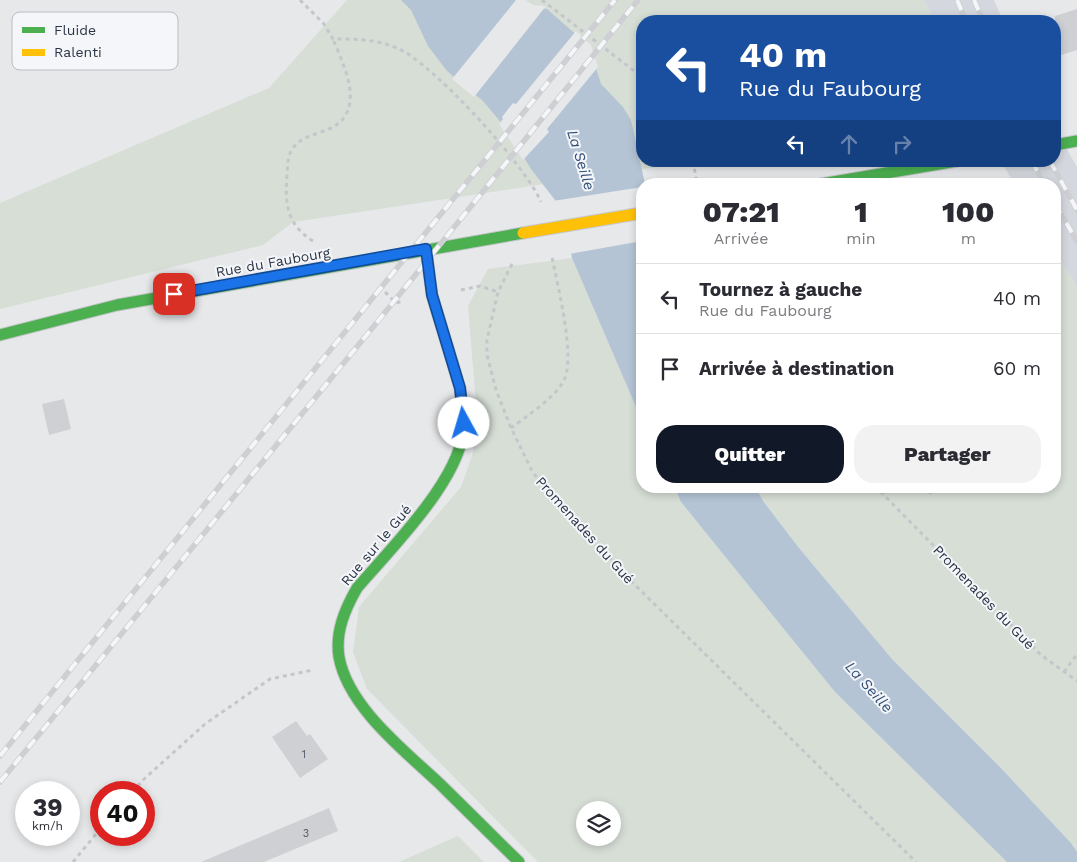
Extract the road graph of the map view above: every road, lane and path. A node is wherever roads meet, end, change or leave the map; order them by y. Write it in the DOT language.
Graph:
graph roads {
  1 [pos="300,0"];
  2 [pos="542,0"];
  3 [pos="333,39"];
  4 [pos="636,72"];
  5 [pos="1077,141"];
  6 [pos="1061,144"];
  7 [pos="922,167"];
  8 [pos="856,178"];
  9 [pos="543,210"];
  10 [pos="636,214"];
  11 [pos="503,236"];
  12 [pos="551,248"];
  13 [pos="426,249"];
  14 [pos="345,264"];
  15 [pos="375,289"];
  16 [pos="498,292"];
  17 [pos="432,295"];
  18 [pos="0,335"];
  19 [pos="511,428"];
  20 [pos="883,493"];
  21 [pos="1077,654"];
  22 [pos="341,666"];
  23 [pos="1064,672"];
  24 [pos="1077,681"];
  25 [pos="142,781"];
  26 [pos="90,841"];
  27 [pos="72,862"];
  28 [pos="519,862"];
  29 [pos="916,862"];
  1 -- 3 [label="path"];
  2 -- 4 [label="path"];
  3 -- 9 [label="path"];
  3 -- 14 [label="path"];
  5 -- 6 [label="main road"];
  7 -- 8 [label="main road"];
  10 -- 11 [label="main road, Rue du Faubourg, bridge"];
  11 -- 13 [label="main road, Rue du Faubourg"];
  11 -- 16 [label="path, Promenades du Gué"];
  12 -- 19 [label="path"];
  13 -- 14 [label="main road, Rue du Faubourg"];
  13 -- 17 [label="main road, Rue sur le Gué"];
  14 -- 18 [label="main road, Rue du Faubourg"];
  15 -- 17 [label="path"];
  16 -- 17 [label="path"];
  16 -- 19 [label="path, Promenades du Gué"];
  17 -- 22 [label="main road, Rue sur le Gué"];
  19 -- 29 [label="path, Promenades du Gué"];
  20 -- 23 [label="path, Promenades du Gué"];
  21 -- 23 [label="path"];
  22 -- 25 [label="path"];
  22 -- 28 [label="main road, Rue sur le Gué"];
  23 -- 24 [label="path, Promenades du Gué"];
  26 -- 27 [label="path"];
}
